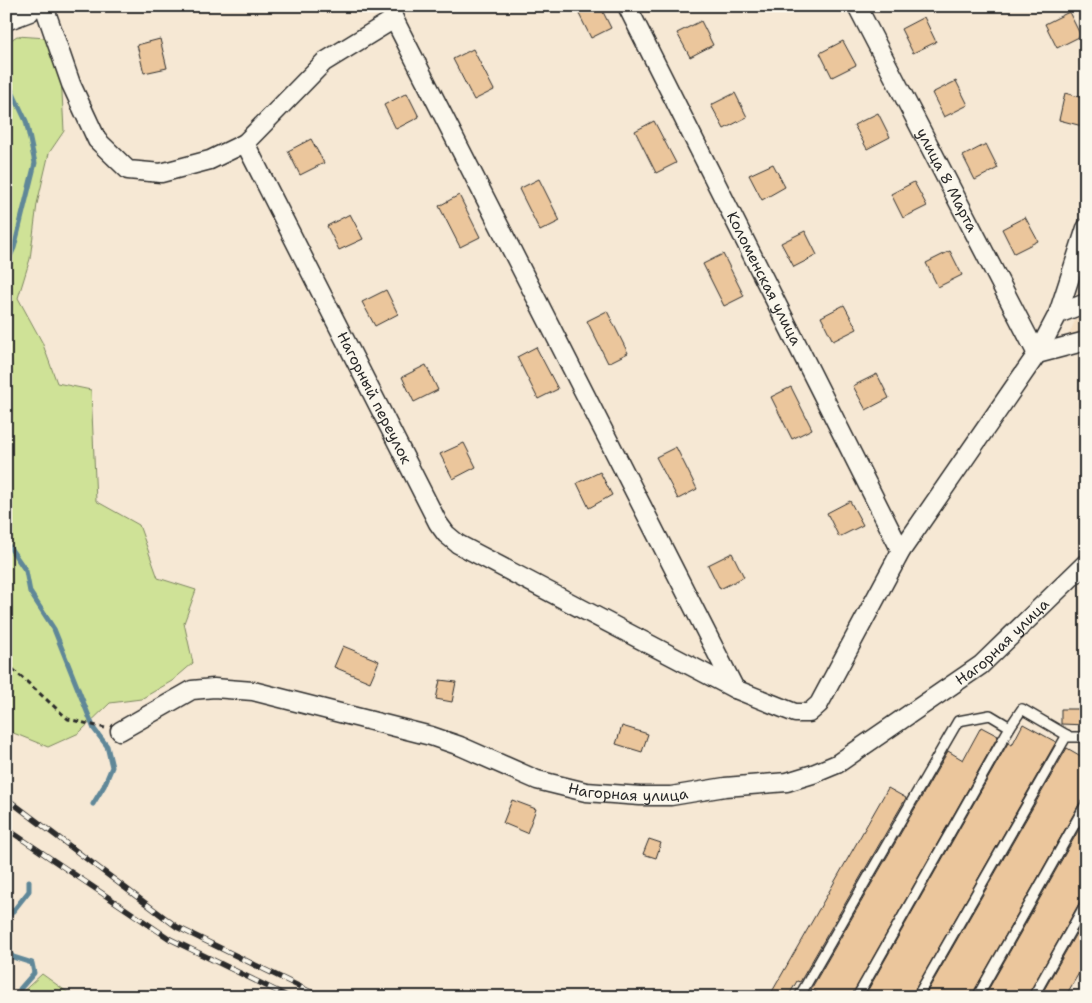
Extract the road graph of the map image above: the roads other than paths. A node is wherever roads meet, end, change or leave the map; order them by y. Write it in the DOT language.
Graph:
graph roads {
  1 [pos="33,6"];
  2 [pos="44,6"];
  3 [pos="627,6"];
  4 [pos="857,6"];
  5 [pos="392,12"];
  6 [pos="6,21"];
  7 [pos="245,143"];
  8 [pos="1086,228"];
  9 [pos="1086,303"];
  10 [pos="1058,314"];
  11 [pos="1086,341"];
  12 [pos="1038,354"];
  13 [pos="901,551"];
  14 [pos="1086,563"];
  15 [pos="735,689"];
  16 [pos="1010,727"];
  17 [pos="120,731"];
  18 [pos="1067,735"];
  19 [pos="1086,737"];
  20 [pos="1086,804"];
  21 [pos="1086,903"];
  22 [pos="799,997"];
  23 [pos="857,997"];
  24 [pos="917,997"];
  25 [pos="977,997"];
  26 [pos="1032,997"];
  1 -- 6 [label="street"];
  2 -- 7 [label="street"];
  3 -- 13 [label="street, Коломенская улица"];
  4 -- 12 [label="street, улица 8 Марта"];
  5 -- 7 [label="street"];
  5 -- 15 [label="street"];
  7 -- 15 [label="street, Нагорный переулок"];
  8 -- 10 [label="street"];
  9 -- 10 [label="street"];
  10 -- 12 [label="street"];
  11 -- 12 [label="street"];
  12 -- 13 [label="street"];
  13 -- 15 [label="street, Нагорный переулок"];
  14 -- 17 [label="street, Нагорная улица"];
  16 -- 18 [label="lane"];
  16 -- 22 [label="lane"];
  16 -- 23 [label="lane"];
  18 -- 19 [label="lane"];
  18 -- 24 [label="lane"];
  20 -- 25 [label="lane"];
  21 -- 26 [label="lane"];
}
